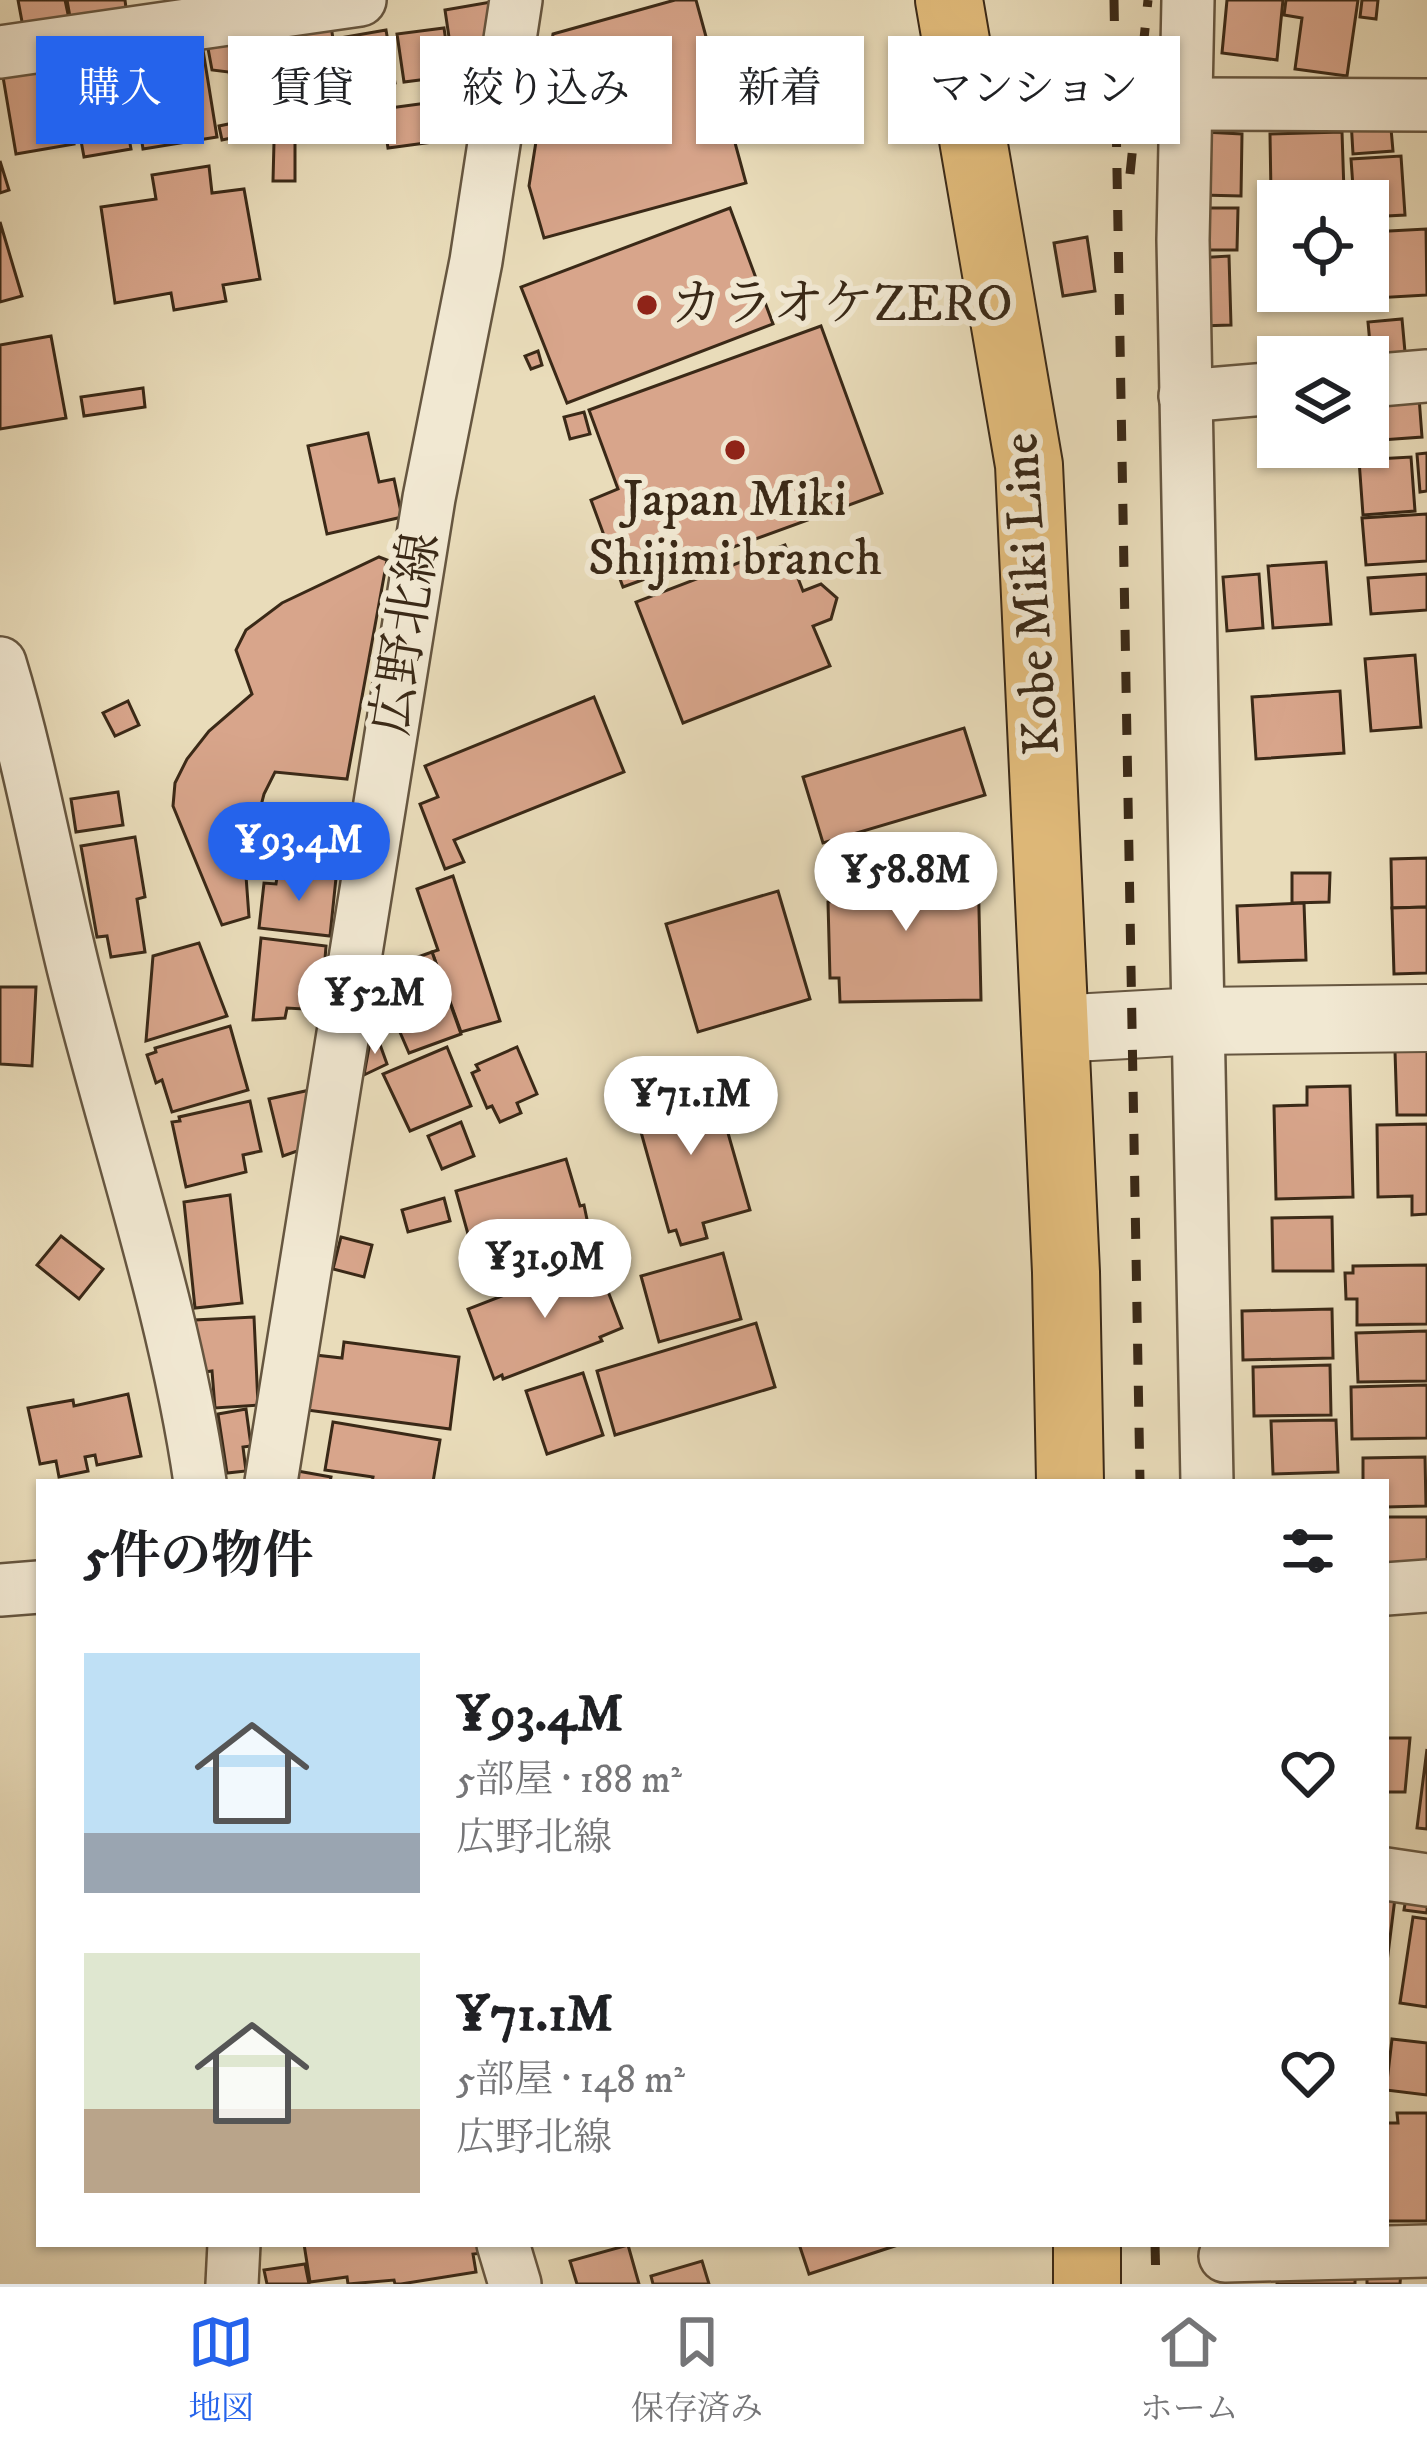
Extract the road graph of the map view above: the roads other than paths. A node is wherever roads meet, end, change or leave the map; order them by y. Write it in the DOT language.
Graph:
graph roads {
  1 [pos="360,0"];
  2 [pos="516,0"];
  3 [pos="949,0"];
  4 [pos="1188,0"];
  5 [pos="0,52"];
  6 [pos="1186,104"];
  7 [pos="1427,106"];
  8 [pos="1427,376"];
  9 [pos="1389,379"];
  10 [pos="1257,390"];
  11 [pos="1186,396"];
  12 [pos="0,663"];
  13 [pos="1427,1018"];
  14 [pos="1198,1021"];
  15 [pos="1055,1029"];
  16 [pos="200,1479"];
  17 [pos="272,1479"];
  18 [pos="1070,1479"];
  19 [pos="1207,1479"];
  20 [pos="1427,1586"];
  21 [pos="36,1587"];
  22 [pos="1389,1589"];
  23 [pos="0,1590"];
  24 [pos="1389,1874"];
  25 [pos="1427,1880"];
  26 [pos="233,2247"];
  27 [pos="504,2247"];
  28 [pos="1087,2247"];
  29 [pos="1427,2251"];
  30 [pos="1225,2261"];
  31 [pos="232,2284"];
  32 [pos="515,2284"];
  33 [pos="1088,2284"];
  1 -- 5 [label="street"];
  2 -- 17 [label="street, 広野北線"];
  3 -- 15 [label="main road, Kobe Miki Line"];
  4 -- 6 [label="street"];
  6 -- 7 [label="street"];
  6 -- 11 [label="street"];
  8 -- 9 [label="street"];
  10 -- 11 [label="street"];
  11 -- 14 [label="street"];
  12 -- 16 [label="street"];
  13 -- 14 [label="street"];
  14 -- 15 [label="street"];
  14 -- 19 [label="street"];
  15 -- 18 [label="main road, Kobe Miki Line"];
  20 -- 22 [label="street"];
  21 -- 23 [label="street"];
  24 -- 25 [label="street"];
  26 -- 31 [label="street"];
  27 -- 32 [label="street"];
  28 -- 33 [label="main road"];
  29 -- 30 [label="street"];
}
